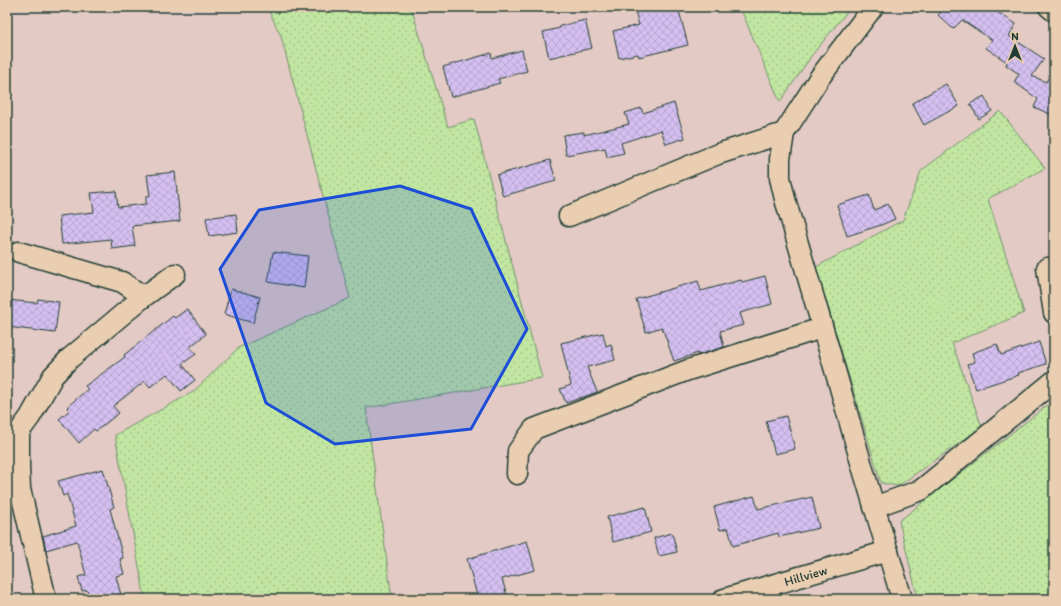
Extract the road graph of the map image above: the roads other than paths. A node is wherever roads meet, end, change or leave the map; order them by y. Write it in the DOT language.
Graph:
graph roads {
  1 [pos="874,7"];
  2 [pos="1049,7"];
  3 [pos="1054,11"];
  4 [pos="784,133"];
  5 [pos="569,216"];
  6 [pos="19,252"];
  7 [pos="1047,268"];
  8 [pos="175,274"];
  9 [pos="142,298"];
  10 [pos="1054,313"];
  11 [pos="822,328"];
  12 [pos="1054,381"];
  13 [pos="13,432"];
  14 [pos="518,474"];
  15 [pos="874,507"];
  16 [pos="888,551"];
  17 [pos="46,599"];
  18 [pos="724,599"];
  19 [pos="902,599"];
  1 -- 4 [label="street"];
  2 -- 3 [label="street"];
  4 -- 5 [label="street"];
  4 -- 11 [label="street"];
  6 -- 9 [label="street"];
  7 -- 10 [label="street"];
  8 -- 9 [label="street"];
  9 -- 13 [label="street"];
  11 -- 14 [label="street"];
  11 -- 15 [label="street"];
  12 -- 15 [label="street"];
  13 -- 17 [label="street"];
  15 -- 16 [label="street"];
  16 -- 18 [label="street, Hillview"];
  16 -- 19 [label="street"];
}
